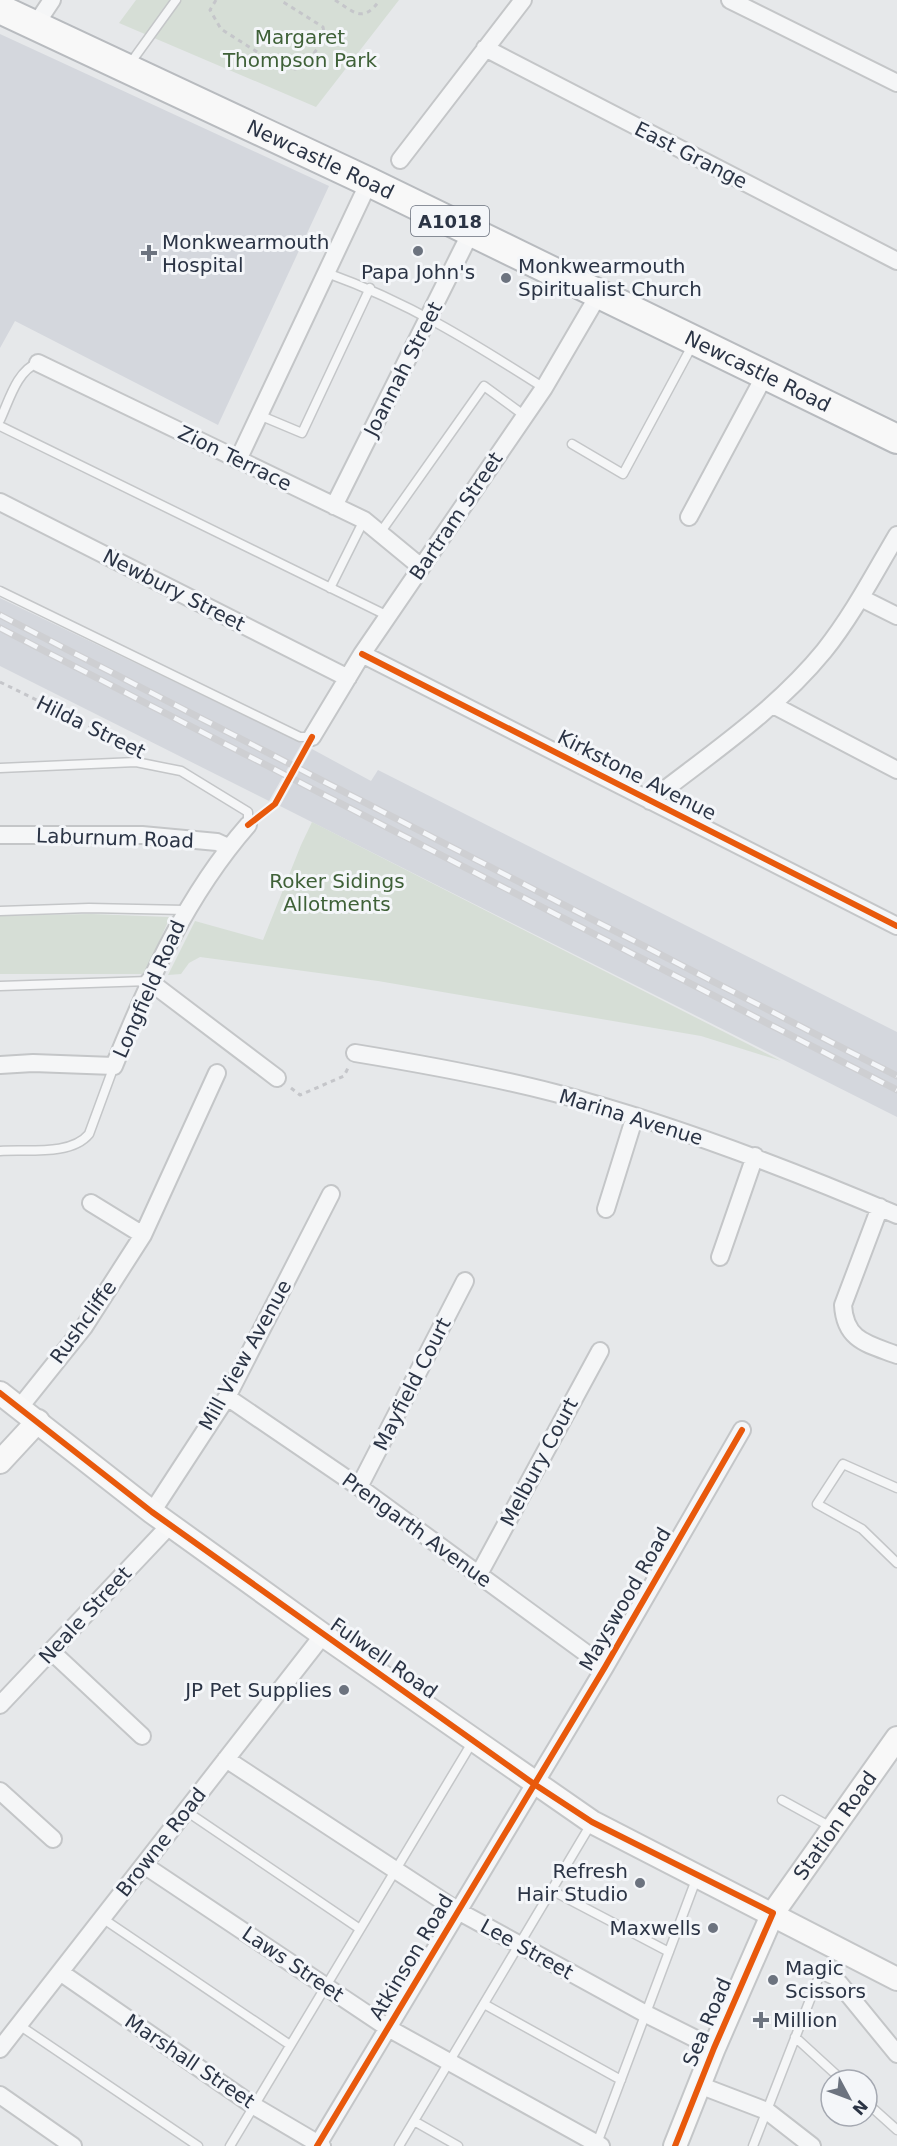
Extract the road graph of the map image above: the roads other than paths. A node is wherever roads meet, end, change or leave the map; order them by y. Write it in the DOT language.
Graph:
graph roads {
  1 [pos="52,0"];
  2 [pos="176,0"];
  3 [pos="523,0"];
  4 [pos="730,0"];
  5 [pos="0,9"];
  6 [pos="36,24"];
  7 [pos="485,48"];
  8 [pos="127,69"];
  9 [pos="897,83"];
  10 [pos="400,160"];
  11 [pos="369,182"];
  12 [pos="471,232"];
  13 [pos="897,261"];
  14 [pos="327,273"];
  15 [pos="370,288"];
  16 [pos="599,294"];
  17 [pos="428,318"];
  18 [pos="695,340"];
  19 [pos="38,363"];
  20 [pos="765,375"];
  21 [pos="544,388"];
  22 [pos="259,415"];
  23 [pos="525,416"];
  24 [pos="0,420"];
  25 [pos="0,426"];
  26 [pos="897,439"];
  27 [pos="572,444"];
  28 [pos="238,460"];
  29 [pos="0,502"];
  30 [pos="334,506"];
  31 [pos="689,517"];
  32 [pos="364,520"];
  33 [pos="380,533"];
  34 [pos="897,535"];
  35 [pos="421,567"];
  36 [pos="330,588"];
  37 [pos="0,591"];
  38 [pos="861,598"];
  39 [pos="897,615"];
  40 [pos="388,616"];
  41 [pos="362,654"];
  42 [pos="348,678"];
  43 [pos="773,705"];
  44 [pos="312,737"];
  45 [pos="0,768"];
  46 [pos="897,770"];
  47 [pos="650,801"];
  48 [pos="248,825"];
  49 [pos="0,835"];
  50 [pos="228,847"];
  51 [pos="185,910"];
  52 [pos="0,911"];
  53 [pos="897,926"];
  54 [pos="149,981"];
  55 [pos="0,986"];
  56 [pos="354,1053"];
  57 [pos="0,1065"];
  58 [pos="114,1066"];
  59 [pos="217,1073"];
  60 [pos="277,1078"];
  61 [pos="635,1116"];
  62 [pos="0,1151"];
  63 [pos="754,1156"];
  64 [pos="331,1194"];
  65 [pos="91,1203"];
  66 [pos="880,1207"];
  67 [pos="606,1209"];
  68 [pos="897,1215"];
  69 [pos="143,1235"];
  70 [pos="720,1257"];
  71 [pos="465,1281"];
  72 [pos="600,1351"];
  73 [pos="897,1354"];
  74 [pos="0,1393"];
  75 [pos="226,1396"];
  76 [pos="20,1407"];
  77 [pos="39,1421"];
  78 [pos="742,1430"];
  79 [pos="0,1462"];
  80 [pos="359,1487"];
  81 [pos="897,1488"];
  82 [pos="161,1518"];
  83 [pos="897,1563"];
  84 [pos="479,1574"];
  85 [pos="323,1635"];
  86 [pos="51,1651"];
  87 [pos="605,1667"];
  88 [pos="0,1705"];
  89 [pos="142,1736"];
  90 [pos="897,1738"];
  91 [pos="473,1741"];
  92 [pos="226,1759"];
  93 [pos="534,1784"];
  94 [pos="0,1791"];
  95 [pos="782,1800"];
  96 [pos="186,1811"];
  97 [pos="592,1822"];
  98 [pos="832,1827"];
  99 [pos="53,1839"];
  100 [pos="144,1865"];
  101 [pos="394,1871"];
  102 [pos="697,1876"];
  103 [pos="551,1890"];
  104 [pos="458,1911"];
  105 [pos="773,1913"];
  106 [pos="102,1918"];
  107 [pos="360,1929"];
  108 [pos="519,1944"];
  109 [pos="669,1952"];
  110 [pos="60,1972"];
  111 [pos="897,1979"];
  112 [pos="839,1983"];
  113 [pos="326,1986"];
  114 [pos="484,2004"];
  115 [pos="646,2014"];
  116 [pos="18,2025"];
  117 [pos="388,2028"];
  118 [pos="795,2037"];
  119 [pos="290,2045"];
  120 [pos="714,2048"];
  121 [pos="0,2049"];
  122 [pos="897,2054"];
  123 [pos="449,2062"];
  124 [pos="829,2068"];
  125 [pos="621,2080"];
  126 [pos="699,2085"];
  127 [pos="0,2095"];
  128 [pos="254,2106"];
  129 [pos="767,2111"];
  130 [pos="879,2114"];
  131 [pos="414,2121"];
  132 [pos="897,2130"];
  133 [pos="319,2145"];
  134 [pos="598,2145"];
  135 [pos="74,2146"];
  136 [pos="198,2146"];
  137 [pos="230,2146"];
  138 [pos="399,2146"];
  139 [pos="458,2146"];
  140 [pos="675,2146"];
  141 [pos="753,2146"];
  142 [pos="812,2146"];
  1 -- 6 [label="street"];
  2 -- 8 [label="lane"];
  3 -- 7 [label="street"];
  4 -- 9 [label="street"];
  5 -- 6 [label="highway, Newcastle Road / A1018"];
  6 -- 8 [label="highway, Newcastle Road / A1018"];
  7 -- 10 [label="street"];
  7 -- 13 [label="street, East Grange"];
  8 -- 11 [label="highway, Newcastle Road / A1018"];
  11 -- 12 [label="highway, Newcastle Road / A1018"];
  11 -- 14 [label="street"];
  12 -- 16 [label="highway, Newcastle Road / A1018"];
  12 -- 17 [label="street, Joannah Street"];
  14 -- 15 [label="lane"];
  14 -- 22 [label="street"];
  15 -- 17 [label="lane"];
  15 -- 22 [label="lane"];
  16 -- 18 [label="highway, Newcastle Road / A1018"];
  16 -- 21 [label="street, Bartram Street"];
  17 -- 21 [label="lane"];
  17 -- 30 [label="street, Joannah Street"];
  18 -- 20 [label="highway, Newcastle Road / A1018"];
  18 -- 27 [label="lane"];
  19 -- 24 [label="lane"];
  19 -- 28 [label="street, Zion Terrace"];
  20 -- 26 [label="highway, Newcastle Road / A1018"];
  20 -- 31 [label="street"];
  21 -- 23 [label="street, Bartram Street"];
  22 -- 28 [label="street"];
  23 -- 33 [label="lane"];
  23 -- 35 [label="street, Bartram Street"];
  25 -- 36 [label="lane"];
  28 -- 30 [label="street, Zion Terrace"];
  29 -- 42 [label="street, Newbury Street"];
  30 -- 32 [label="street, Zion Terrace"];
  32 -- 33 [label="street, Zion Terrace"];
  32 -- 36 [label="lane"];
  33 -- 35 [label="street, Zion Terrace"];
  34 -- 38 [label="street"];
  35 -- 40 [label="street, Bartram Street"];
  36 -- 40 [label="lane"];
  37 -- 44 [label="lane"];
  38 -- 39 [label="street"];
  38 -- 43 [label="street"];
  40 -- 41 [label="street, Bartram Street"];
  41 -- 42 [label="street, Bartram Street"];
  41 -- 47 [label="street, Kirkstone Avenue"];
  42 -- 44 [label="street, Bartram Street"];
  43 -- 46 [label="street"];
  43 -- 47 [label="street"];
  45 -- 48 [label="lane"];
  47 -- 53 [label="street, Kirkstone Avenue"];
  48 -- 50 [label="street, Longfield Road"];
  49 -- 50 [label="street, Laburnum Road"];
  50 -- 51 [label="street, Longfield Road"];
  51 -- 52 [label="lane"];
  51 -- 54 [label="street, Longfield Road"];
  54 -- 55 [label="lane"];
  54 -- 58 [label="street, Longfield Road"];
  54 -- 60 [label="street"];
  56 -- 61 [label="street, Marina Avenue"];
  57 -- 58 [label="street"];
  58 -- 62 [label="lane"];
  59 -- 69 [label="street, Rushcliffe"];
  61 -- 63 [label="street, Marina Avenue"];
  61 -- 67 [label="street"];
  63 -- 66 [label="street, Marina Avenue"];
  63 -- 70 [label="street"];
  64 -- 75 [label="street, Mill View Avenue"];
  65 -- 69 [label="street"];
  66 -- 68 [label="street, Marina Avenue"];
  66 -- 73 [label="street"];
  69 -- 76 [label="street, Rushcliffe"];
  71 -- 80 [label="street, Mayfield Court"];
  72 -- 84 [label="street, Melbury Court"];
  74 -- 76 [label="street, Fulwell Road"];
  75 -- 80 [label="street, Prengarth Avenue"];
  75 -- 82 [label="street, Mill View Avenue"];
  76 -- 77 [label="street, Fulwell Road"];
  77 -- 79 [label="street"];
  77 -- 82 [label="street, Fulwell Road"];
  78 -- 87 [label="street, Mayswood Road"];
  80 -- 84 [label="street, Prengarth Avenue"];
  81 -- 83 [label="lane"];
  82 -- 85 [label="street, Fulwell Road"];
  82 -- 86 [label="street, Neale Street"];
  84 -- 87 [label="street, Prengarth Avenue"];
  85 -- 91 [label="street, Fulwell Road"];
  85 -- 92 [label="street, Browne Road"];
  86 -- 88 [label="street, Neale Street"];
  86 -- 89 [label="street"];
  87 -- 93 [label="street, Mayswood Road"];
  90 -- 98 [label="street, Station Road"];
  91 -- 93 [label="street, Fulwell Road"];
  91 -- 101 [label="lane"];
  92 -- 96 [label="street, Browne Road"];
  92 -- 101 [label="street, Lee Street"];
  93 -- 97 [label="street, Fulwell Road"];
  93 -- 104 [label="street, Atkinson Road"];
  94 -- 99 [label="street"];
  95 -- 98 [label="lane"];
  96 -- 100 [label="street, Browne Road"];
  96 -- 107 [label="lane"];
  97 -- 102 [label="street, Fulwell Road"];
  97 -- 103 [label="lane"];
  98 -- 105 [label="street, Station Road"];
  100 -- 106 [label="street, Browne Road"];
  100 -- 113 [label="street, Laws Street"];
  101 -- 104 [label="street, Lee Street"];
  101 -- 107 [label="lane"];
  102 -- 105 [label="street, Fulwell Road"];
  102 -- 109 [label="lane"];
  103 -- 108 [label="lane"];
  103 -- 109 [label="lane"];
  104 -- 108 [label="street, Lee Street"];
  104 -- 117 [label="street, Atkinson Road"];
  105 -- 111 [label="street, Fulwell Road"];
  105 -- 120 [label="street, Sea Road"];
  106 -- 110 [label="street, Browne Road"];
  106 -- 119 [label="lane"];
  107 -- 113 [label="lane"];
  108 -- 114 [label="lane"];
  108 -- 115 [label="street, Lee Street"];
  109 -- 115 [label="lane"];
  110 -- 116 [label="street, Browne Road"];
  110 -- 128 [label="street, Marshall Street"];
  112 -- 118 [label="lane"];
  112 -- 122 [label="street"];
  113 -- 117 [label="street, Laws Street"];
  113 -- 119 [label="lane"];
  114 -- 123 [label="lane"];
  114 -- 125 [label="lane"];
  115 -- 120 [label="street, Lee Street"];
  115 -- 125 [label="lane"];
  116 -- 121 [label="street, Browne Road"];
  116 -- 136 [label="lane"];
  117 -- 123 [label="street, Laws Street"];
  117 -- 133 [label="street, Atkinson Road"];
  118 -- 124 [label="lane"];
  118 -- 129 [label="lane"];
  119 -- 128 [label="lane"];
  120 -- 126 [label="street, Sea Road"];
  123 -- 131 [label="lane"];
  123 -- 134 [label="street, Laws Street"];
  125 -- 134 [label="lane"];
  126 -- 129 [label="street"];
  126 -- 140 [label="street, Sea Road"];
  127 -- 135 [label="street"];
  128 -- 133 [label="street, Marshall Street"];
  128 -- 137 [label="lane"];
  129 -- 141 [label="lane"];
  129 -- 142 [label="street"];
  130 -- 132 [label="lane"];
  131 -- 138 [label="lane"];
  131 -- 139 [label="lane"];
}
